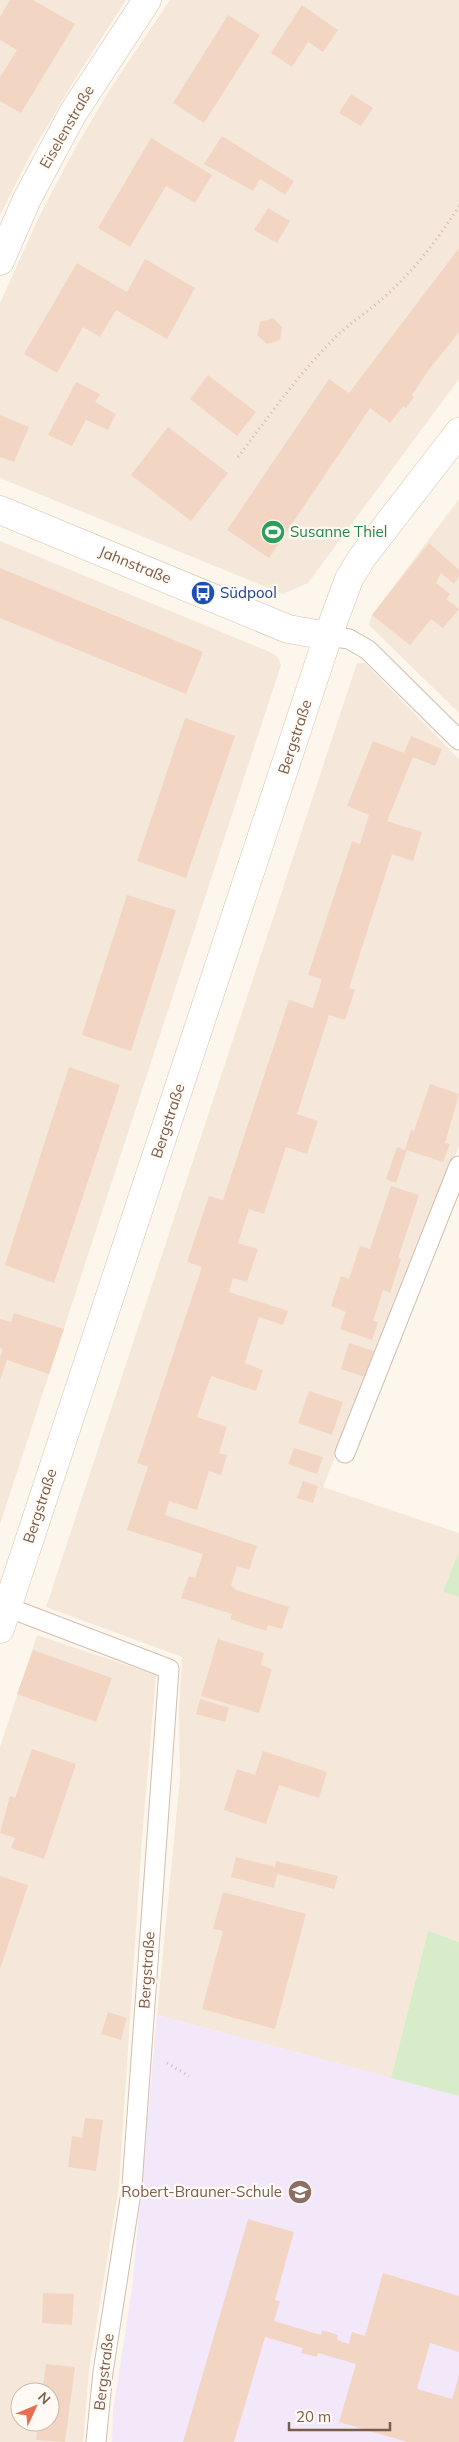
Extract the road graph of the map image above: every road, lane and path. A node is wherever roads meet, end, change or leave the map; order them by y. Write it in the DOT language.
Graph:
graph roads {
  1 [pos="147,0"];
  2 [pos="459,206"];
  3 [pos="0,261"];
  4 [pos="459,432"];
  5 [pos="238,457"];
  6 [pos="0,510"];
  7 [pos="328,636"];
  8 [pos="459,740"];
  9 [pos="459,1166"];
  10 [pos="345,1453"];
  11 [pos="3,1618"];
  12 [pos="96,2442"];
  1 -- 3 [label="street, Eiselenstraße"];
  2 -- 5 [label="path"];
  4 -- 7 [label="street, Bergstraße"];
  6 -- 7 [label="street, Jahnstraße"];
  7 -- 8 [label="lane"];
  7 -- 11 [label="street, Bergstraße"];
  9 -- 10 [label="lane"];
  11 -- 12 [label="lane, Bergstraße"];
}
